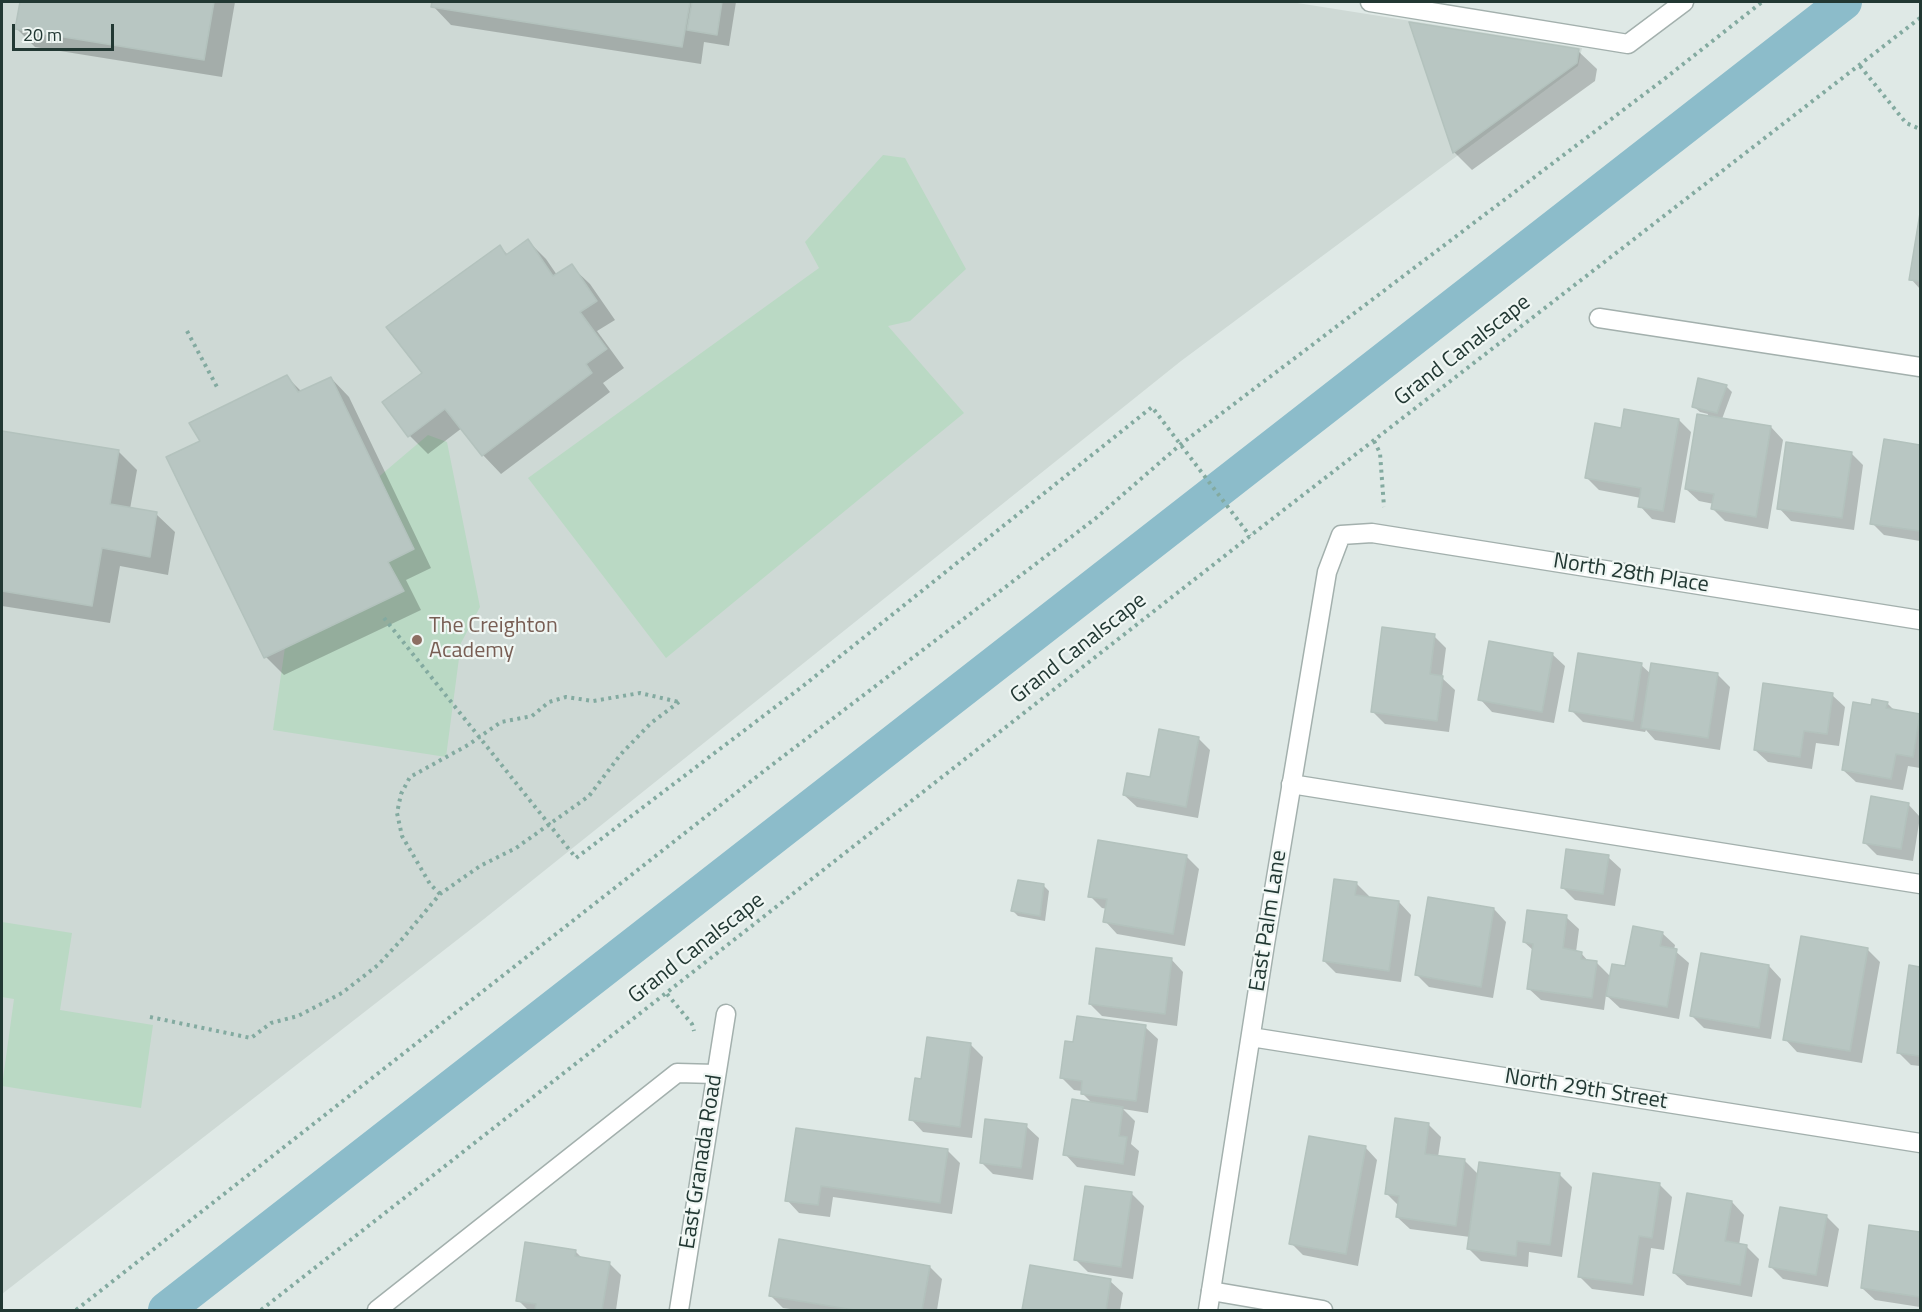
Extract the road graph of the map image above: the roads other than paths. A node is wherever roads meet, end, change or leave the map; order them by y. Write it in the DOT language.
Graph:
graph roads {
  1 [pos="1370,2"];
  2 [pos="1684,2"];
  3 [pos="1599,318"];
  4 [pos="1920,367"];
  5 [pos="1341,535"];
  6 [pos="1920,620"];
  7 [pos="1291,784"];
  8 [pos="1920,884"];
  9 [pos="726,1014"];
  10 [pos="1251,1037"];
  11 [pos="716,1074"];
  12 [pos="1920,1143"];
  13 [pos="1211,1291"];
  14 [pos="377,1311"];
  15 [pos="679,1311"];
  16 [pos="1208,1311"];
  17 [pos="1323,1311"];
  1 -- 2 [label="street"];
  3 -- 4 [label="street"];
  5 -- 6 [label="street, North 28th Place"];
  5 -- 7 [label="street, East Palm Lane"];
  7 -- 8 [label="street"];
  7 -- 10 [label="street, East Palm Lane"];
  9 -- 11 [label="street, East Granada Road"];
  10 -- 12 [label="street, North 29th Street"];
  10 -- 13 [label="street, East Palm Lane"];
  11 -- 14 [label="street"];
  11 -- 15 [label="street, East Granada Road"];
  13 -- 16 [label="street, East Palm Lane"];
  13 -- 17 [label="street"];
}
